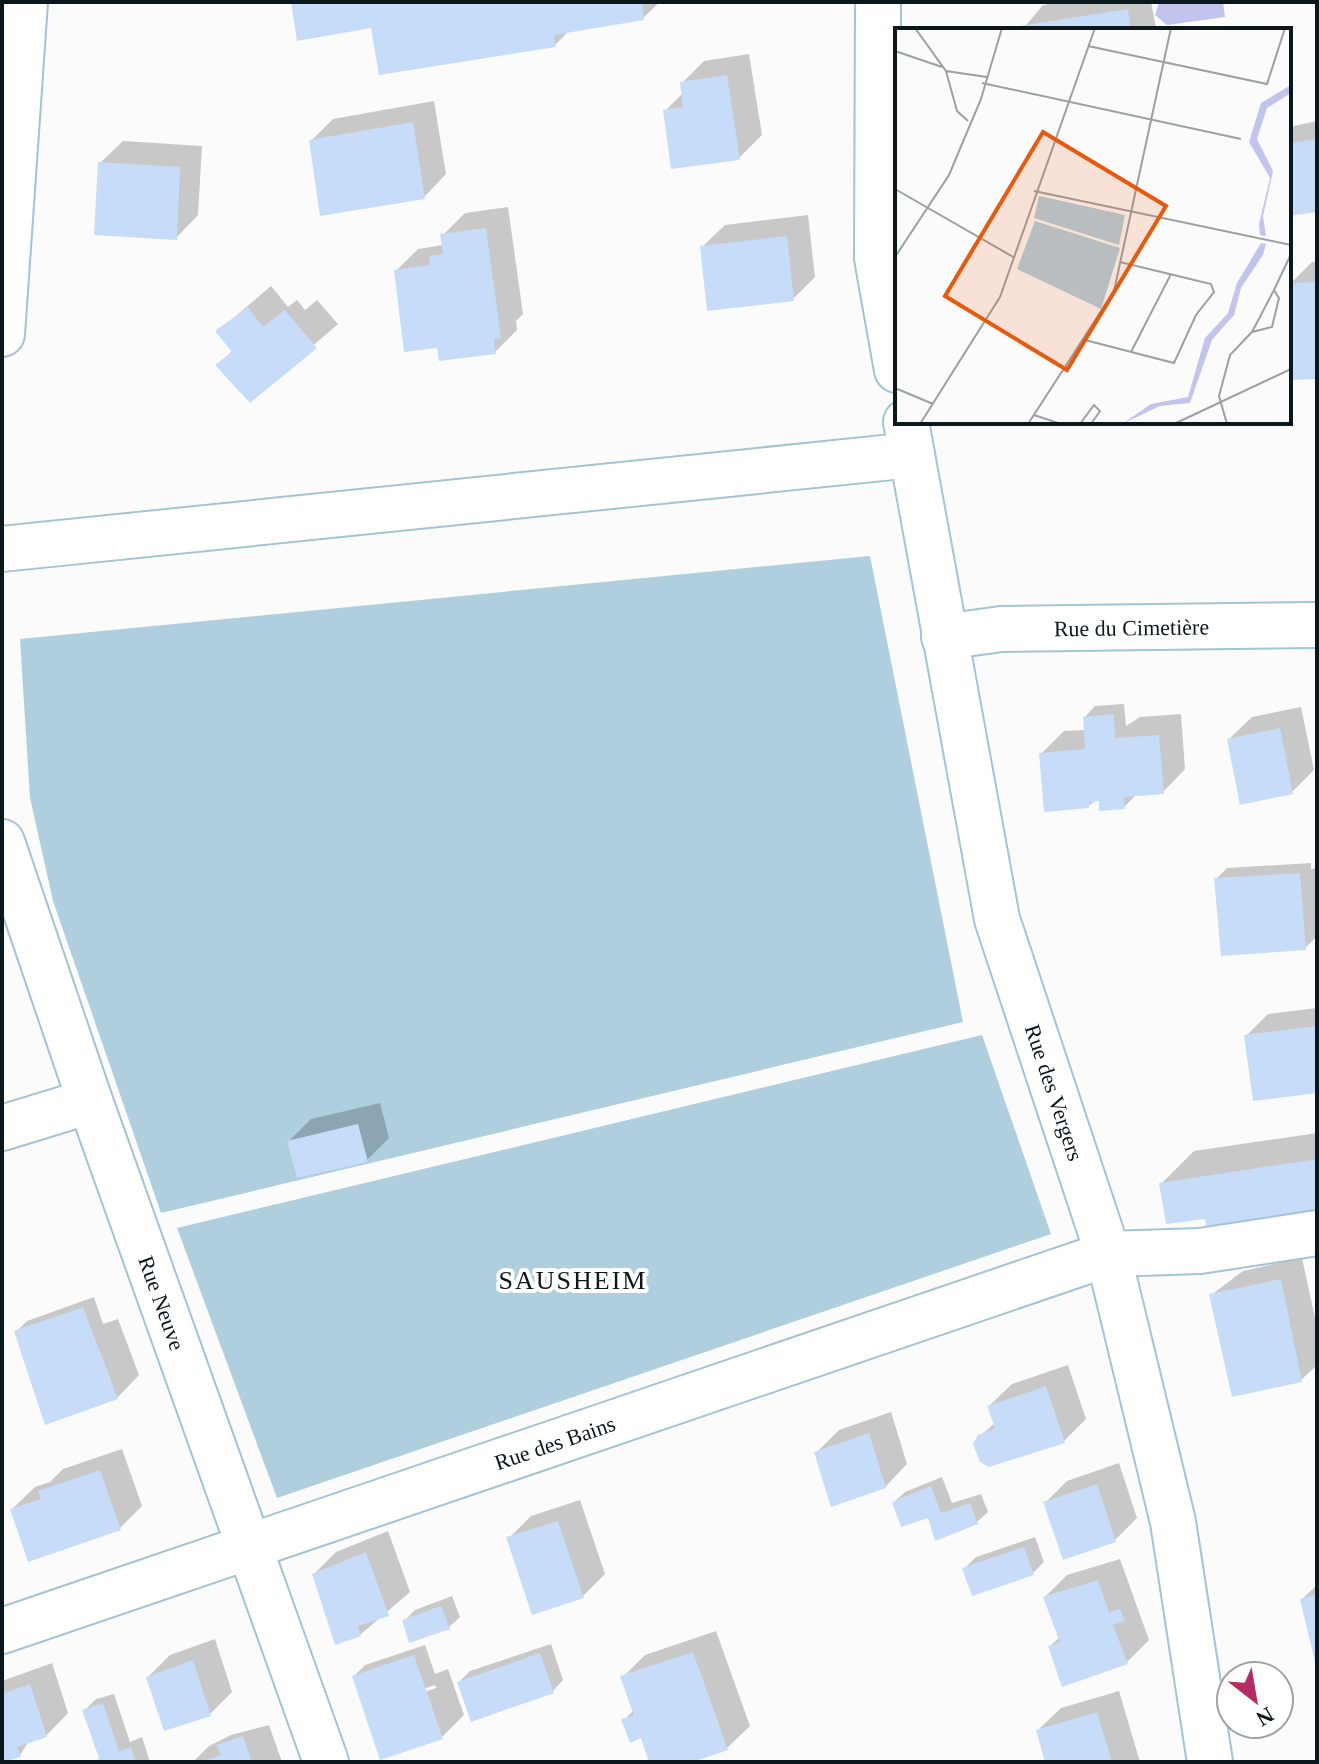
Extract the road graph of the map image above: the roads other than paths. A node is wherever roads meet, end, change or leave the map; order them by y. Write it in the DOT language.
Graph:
graph roads {
  1 [pos="25,2"];
  2 [pos="878,2"];
  3 [pos="2,319"];
  4 [pos="2,334"];
  5 [pos="895,359"];
  6 [pos="909,439"];
  7 [pos="2,549"];
  8 [pos="1317,625"];
  9 [pos="944,637"];
  10 [pos="2,842"];
  11 [pos="90,1101"];
  12 [pos="2,1128"];
  13 [pos="1317,1233"];
  14 [pos="1108,1254"];
  15 [pos="249,1546"];
  16 [pos="2,1631"];
  17 [pos="326,1762"];
  18 [pos="1210,1762"];
  1 -- 3 [label="street"];
  2 -- 5 [label="street"];
  3 -- 4 [label="street"];
  6 -- 7 [label="street"];
  6 -- 9 [label="street, Rue des Vergers"];
  8 -- 9 [label="street, Rue du Cimetière"];
  9 -- 14 [label="street, Rue des Vergers"];
  10 -- 11 [label="street, Rue Neuve"];
  11 -- 12 [label="street"];
  11 -- 15 [label="street, Rue Neuve"];
  13 -- 14 [label="street, Rue des Bains"];
  14 -- 15 [label="street, Rue des Bains"];
  14 -- 18 [label="street, Rue des Vergers"];
  15 -- 16 [label="street, Rue des Bains"];
  15 -- 17 [label="street, Rue Neuve"];
}
